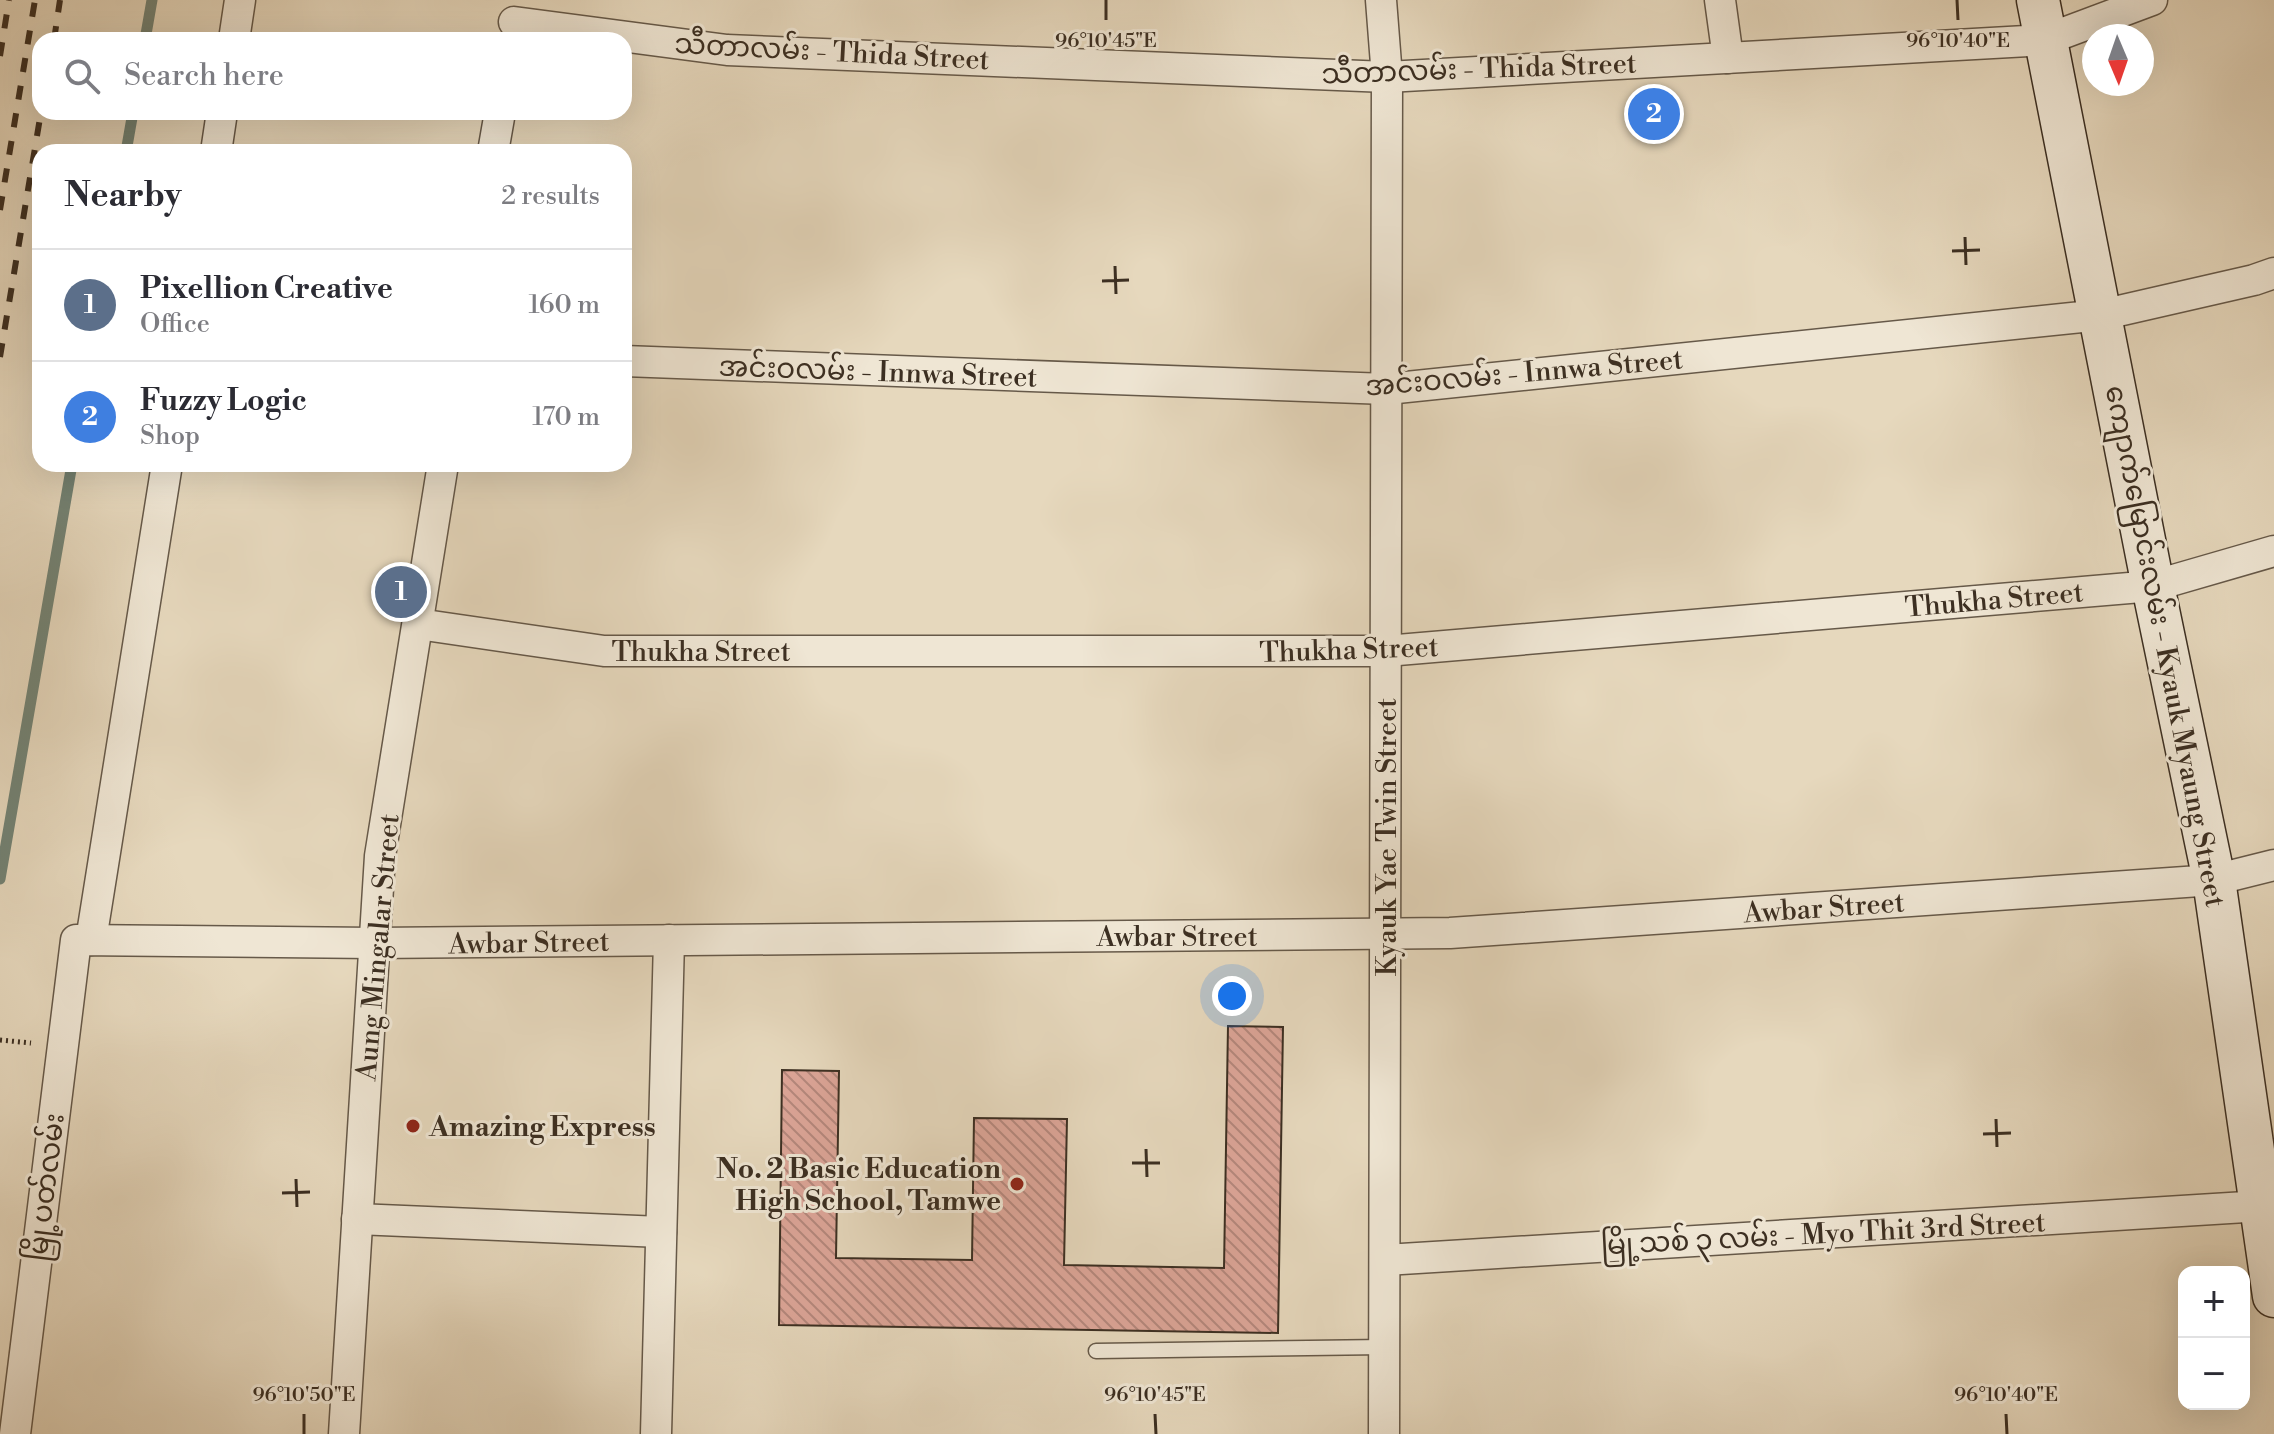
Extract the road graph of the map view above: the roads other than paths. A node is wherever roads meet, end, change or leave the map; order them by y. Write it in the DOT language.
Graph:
graph roads {
  1 [pos="240,0"];
  2 [pos="1381,0"];
  3 [pos="1720,0"];
  4 [pos="2152,0"];
  5 [pos="2042,20"];
  6 [pos="514,21"];
  7 [pos="235,32"];
  8 [pos="595,32"];
  9 [pos="632,37"];
  10 [pos="1728,58"];
  11 [pos="1387,77"];
  12 [pos="221,120"];
  13 [pos="499,120"];
  14 [pos="217,144"];
  15 [pos="494,144"];
  16 [pos="2274,273"];
  17 [pos="2101,315"];
  18 [pos="632,361"];
  19 [pos="1387,389"];
  20 [pos="166,472"];
  21 [pos="442,472"];
  22 [pos="2274,551"];
  23 [pos="2153,586"];
  24 [pos="418,624"];
  25 [pos="1386,651"];
  26 [pos="2274,865"];
  27 [pos="2214,880"];
  28 [pos="1386,935"];
  29 [pos="84,940"];
  30 [pos="669,940"];
  31 [pos="374,943"];
  32 [pos="2262,1206"];
  33 [pos="357,1219"];
  34 [pos="661,1232"];
  35 [pos="1385,1260"];
  36 [pos="2274,1296"];
  37 [pos="1384,1347"];
  38 [pos="1096,1351"];
  39 [pos="15,1434"];
  40 [pos="344,1434"];
  41 [pos="656,1434"];
  42 [pos="1384,1434"];
  1 -- 7 [label="street"];
  2 -- 11 [label="street, Kyauk Yae Twin Street"];
  3 -- 10 [label="street"];
  4 -- 5 [label="street, သီတာလမ်း - Thida Street"];
  5 -- 10 [label="street, သီတာလမ်း - Thida Street"];
  5 -- 17 [label="street, ကျောက်မြောင်းလမ်း - Kyauk Myaung Street"];
  6 -- 8 [label="street, သီတာလမ်း - Thida Street"];
  9 -- 11 [label="street, သီတာလမ်း - Thida Street"];
  10 -- 11 [label="street, သီတာလမ်း - Thida Street"];
  11 -- 19 [label="street, Kyauk Yae Twin Street"];
  12 -- 14 [label="street"];
  13 -- 15 [label="street"];
  16 -- 17 [label="street, အင်းဝလမ်း - Innwa Street"];
  17 -- 19 [label="street, အင်းဝလမ်း - Innwa Street"];
  17 -- 23 [label="street, ကျောက်မြောင်းလမ်း - Kyauk Myaung Street"];
  18 -- 19 [label="street, အင်းဝလမ်း - Innwa Street"];
  19 -- 25 [label="street, Kyauk Yae Twin Street"];
  20 -- 29 [label="street, မြို့ပတ်လမ်း"];
  21 -- 24 [label="street, Aung Mingalar Street"];
  22 -- 23 [label="street, Thukha Street"];
  23 -- 25 [label="street, Thukha Street"];
  23 -- 27 [label="street, ကျောက်မြောင်းလမ်း - Kyauk Myaung Street"];
  24 -- 25 [label="street, Thukha Street"];
  24 -- 31 [label="street, Aung Mingalar Street"];
  25 -- 28 [label="street, Kyauk Yae Twin Street"];
  26 -- 27 [label="street, Awbar Street"];
  27 -- 28 [label="street, Awbar Street"];
  27 -- 32 [label="street, ကျောက်မြောင်းလမ်း - Kyauk Myaung Street"];
  28 -- 30 [label="street, Awbar Street"];
  28 -- 35 [label="street, Kyauk Yae Twin Street"];
  29 -- 31 [label="street, Awbar Street"];
  29 -- 39 [label="street, မြို့ပတ်လမ်း"];
  30 -- 31 [label="street, Awbar Street"];
  30 -- 34 [label="street"];
  31 -- 33 [label="street, Aung Mingalar Street"];
  32 -- 35 [label="street, မြို့သစ် ၃ လမ်း - Myo Thit 3rd Street"];
  32 -- 36 [label="street, ကျောက်မြောင်းလမ်း - Kyauk Myaung Street"];
  33 -- 34 [label="street"];
  33 -- 40 [label="street, Aung Mingalar Street"];
  34 -- 41 [label="street"];
  35 -- 37 [label="street, Kyauk Yae Twin Street"];
  37 -- 38 [label="lane"];
  37 -- 42 [label="street, Kyauk Yae Twin Street"];
}
